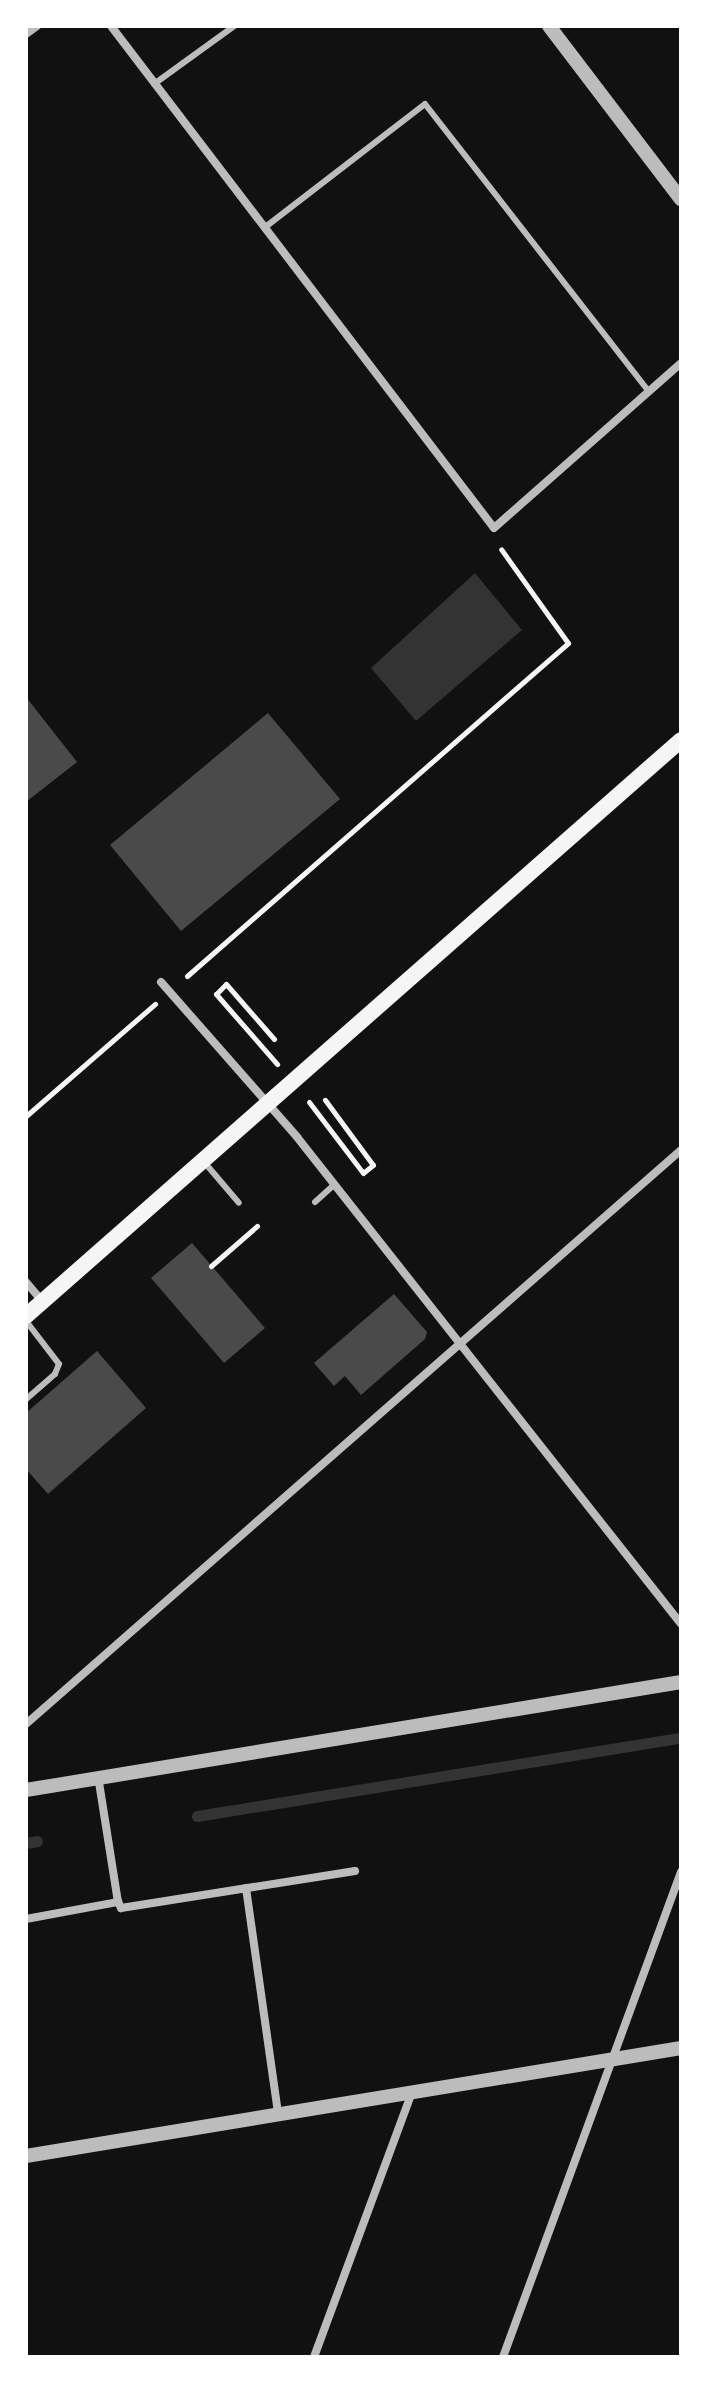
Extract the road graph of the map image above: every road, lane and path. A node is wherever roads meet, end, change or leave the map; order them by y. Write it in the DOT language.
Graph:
graph roads {
  1 [pos="37,26"];
  2 [pos="111,26"];
  3 [pos="234,26"];
  4 [pos="549,26"];
  5 [pos="26,34"];
  6 [pos="154,84"];
  7 [pos="681,199"];
  8 [pos="264,228"];
  9 [pos="681,363"];
  10 [pos="649,392"];
  11 [pos="494,528"];
  12 [pos="681,740"];
  13 [pos="161,982"];
  14 [pos="169,991"];
  15 [pos="256,1039"];
  16 [pos="274,1039"];
  17 [pos="325,1100"];
  18 [pos="267,1103"];
  19 [pos="26,1116"];
  20 [pos="324,1120"];
  21 [pos="681,1150"];
  22 [pos="203,1160"];
  23 [pos="334,1185"];
  24 [pos="315,1202"];
  25 [pos="239,1203"];
  26 [pos="257,1226"];
  27 [pos="211,1266"];
  28 [pos="26,1282"];
  29 [pos="43,1302"];
  30 [pos="26,1318"];
  31 [pos="461,1341"];
  32 [pos="26,1399"];
  33 [pos="681,1624"];
  34 [pos="681,1682"];
  35 [pos="26,1724"];
  36 [pos="98,1776"];
  37 [pos="26,1790"];
  38 [pos="355,1871"];
  39 [pos="681,1872"];
  40 [pos="246,1888"];
  41 [pos="118,1902"];
  42 [pos="26,1919"];
  43 [pos="681,2048"];
  44 [pos="611,2059"];
  45 [pos="413,2090"];
  46 [pos="278,2114"];
  47 [pos="26,2156"];
  48 [pos="314,2357"];
  49 [pos="503,2357"];
  1 -- 5 [label="street"];
  2 -- 6 [label="street"];
  3 -- 6 [label="lane"];
  4 -- 7 [label="street"];
  6 -- 8 [label="street"];
  8 -- 10 [label="lane"];
  8 -- 11 [label="street"];
  9 -- 10 [label="street"];
  10 -- 11 [label="street"];
  11 -- 14 [label="path"];
  12 -- 18 [label="main road"];
  13 -- 14 [label="street"];
  14 -- 18 [label="street"];
  14 -- 19 [label="path"];
  15 -- 16 [label="path"];
  17 -- 20 [label="path"];
  18 -- 22 [label="main road"];
  18 -- 23 [label="street"];
  21 -- 31 [label="street"];
  22 -- 25 [label="lane"];
  22 -- 29 [label="main road"];
  23 -- 24 [label="lane"];
  23 -- 31 [label="street"];
  26 -- 27 [label="path"];
  28 -- 29 [label="street"];
  29 -- 30 [label="main road"];
  30 -- 32 [label="lane"];
  31 -- 33 [label="street"];
  31 -- 35 [label="street"];
  34 -- 36 [label="street"];
  36 -- 37 [label="street"];
  36 -- 41 [label="street"];
  38 -- 40 [label="street"];
  39 -- 44 [label="street"];
  40 -- 41 [label="street"];
  40 -- 46 [label="street"];
  41 -- 42 [label="street"];
  43 -- 44 [label="street"];
  44 -- 45 [label="street"];
  44 -- 49 [label="street"];
  45 -- 46 [label="street"];
  45 -- 48 [label="street"];
  46 -- 47 [label="street"];
}
